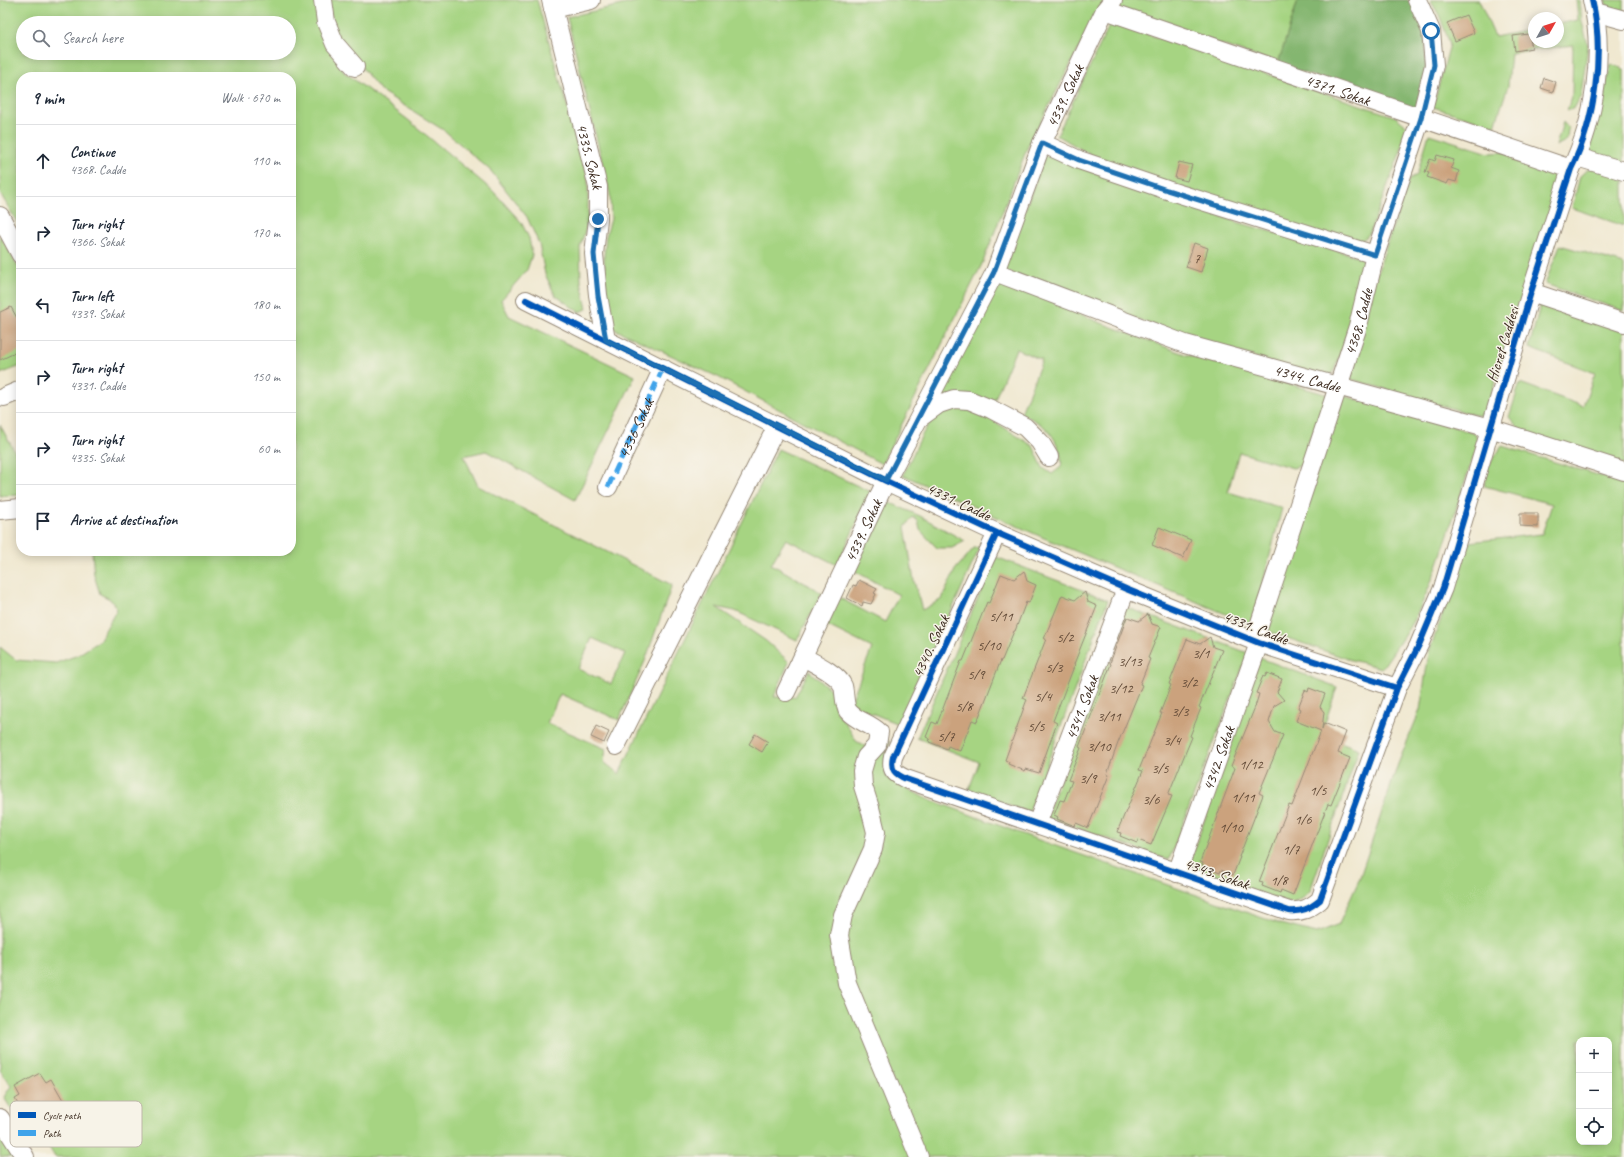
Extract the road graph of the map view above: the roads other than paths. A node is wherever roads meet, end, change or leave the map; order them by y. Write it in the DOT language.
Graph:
graph roads {
  1 [pos="324,0"];
  2 [pos="590,0"];
  3 [pos="1417,0"];
  4 [pos="552,4"];
  5 [pos="1109,5"];
  6 [pos="1593,6"];
  7 [pos="1624,20"];
  8 [pos="355,67"];
  9 [pos="1421,118"];
  10 [pos="1042,143"];
  11 [pos="1574,163"];
  12 [pos="1624,171"];
  13 [pos="0,216"];
  14 [pos="16,246"];
  15 [pos="1375,255"];
  16 [pos="994,272"];
  17 [pos="1531,292"];
  18 [pos="526,300"];
  19 [pos="1624,323"];
  20 [pos="606,340"];
  21 [pos="663,368"];
  22 [pos="1337,386"];
  23 [pos="16,392"];
  24 [pos="4,397"];
  25 [pos="918,418"];
  26 [pos="777,426"];
  27 [pos="1490,428"];
  28 [pos="1049,457"];
  29 [pos="1624,470"];
  30 [pos="886,480"];
  31 [pos="608,487"];
  32 [pos="16,508"];
  33 [pos="0,510"];
  34 [pos="997,533"];
  35 [pos="1126,590"];
  36 [pos="1257,642"];
  37 [pos="803,657"];
  38 [pos="1397,688"];
  39 [pos="786,692"];
  40 [pos="616,746"];
  41 [pos="894,771"];
  42 [pos="1037,824"];
  43 [pos="1177,873"];
  44 [pos="0,1118"];
  45 [pos="10,1134"];
  46 [pos="18,1147"];
  47 [pos="24,1157"];
  48 [pos="919,1157"];
  1 -- 8 [label="street"];
  2 -- 4 [label="street"];
  3 -- 9 [label="street, 4368. Cadde"];
  4 -- 20 [label="street, 4335. Sokak"];
  5 -- 9 [label="street, 4371. Sokak"];
  5 -- 10 [label="street, 4339. Sokak"];
  6 -- 7 [label="street"];
  6 -- 11 [label="street, Hicret Caddesi"];
  9 -- 11 [label="street, 4371. Sokak"];
  9 -- 15 [label="street, 4368. Cadde"];
  10 -- 15 [label="street"];
  10 -- 16 [label="street, 4339. Sokak"];
  11 -- 12 [label="street, 4371. Sokak"];
  11 -- 17 [label="street, Hicret Caddesi"];
  13 -- 14 [label="street"];
  15 -- 22 [label="street, 4368. Cadde"];
  16 -- 22 [label="street, 4344. Cadde"];
  16 -- 25 [label="street, 4339. Sokak"];
  17 -- 19 [label="street"];
  17 -- 27 [label="street, Hicret Caddesi"];
  18 -- 20 [label="street, 4331. Cadde"];
  20 -- 21 [label="street, 4331. Cadde"];
  21 -- 26 [label="street, 4331. Cadde"];
  21 -- 31 [label="street, 4336 Sokak"];
  22 -- 27 [label="street, 4344. Cadde"];
  22 -- 36 [label="street, 4368. Cadde"];
  23 -- 24 [label="street"];
  25 -- 28 [label="street"];
  25 -- 30 [label="street, 4339. Sokak"];
  26 -- 30 [label="street, 4331. Cadde"];
  26 -- 40 [label="street"];
  27 -- 29 [label="street, 4344. Cadde"];
  27 -- 38 [label="street, Hicret Caddesi"];
  30 -- 34 [label="street, 4331. Cadde"];
  30 -- 37 [label="street, 4339. Sokak"];
  32 -- 33 [label="street"];
  34 -- 35 [label="street, 4331. Cadde"];
  34 -- 41 [label="street, 4340. Sokak"];
  35 -- 36 [label="street, 4331. Cadde"];
  35 -- 42 [label="street, 4341. Sokak"];
  36 -- 38 [label="street, 4331. Cadde"];
  36 -- 43 [label="street, 4342. Sokak"];
  37 -- 39 [label="street, 4339. Sokak"];
  37 -- 48 [label="street"];
  38 -- 43 [label="street, 4343. Sokak"];
  41 -- 42 [label="street, 4343. Sokak"];
  42 -- 43 [label="street, 4343. Sokak"];
  44 -- 45 [label="street"];
  46 -- 47 [label="street"];
}
